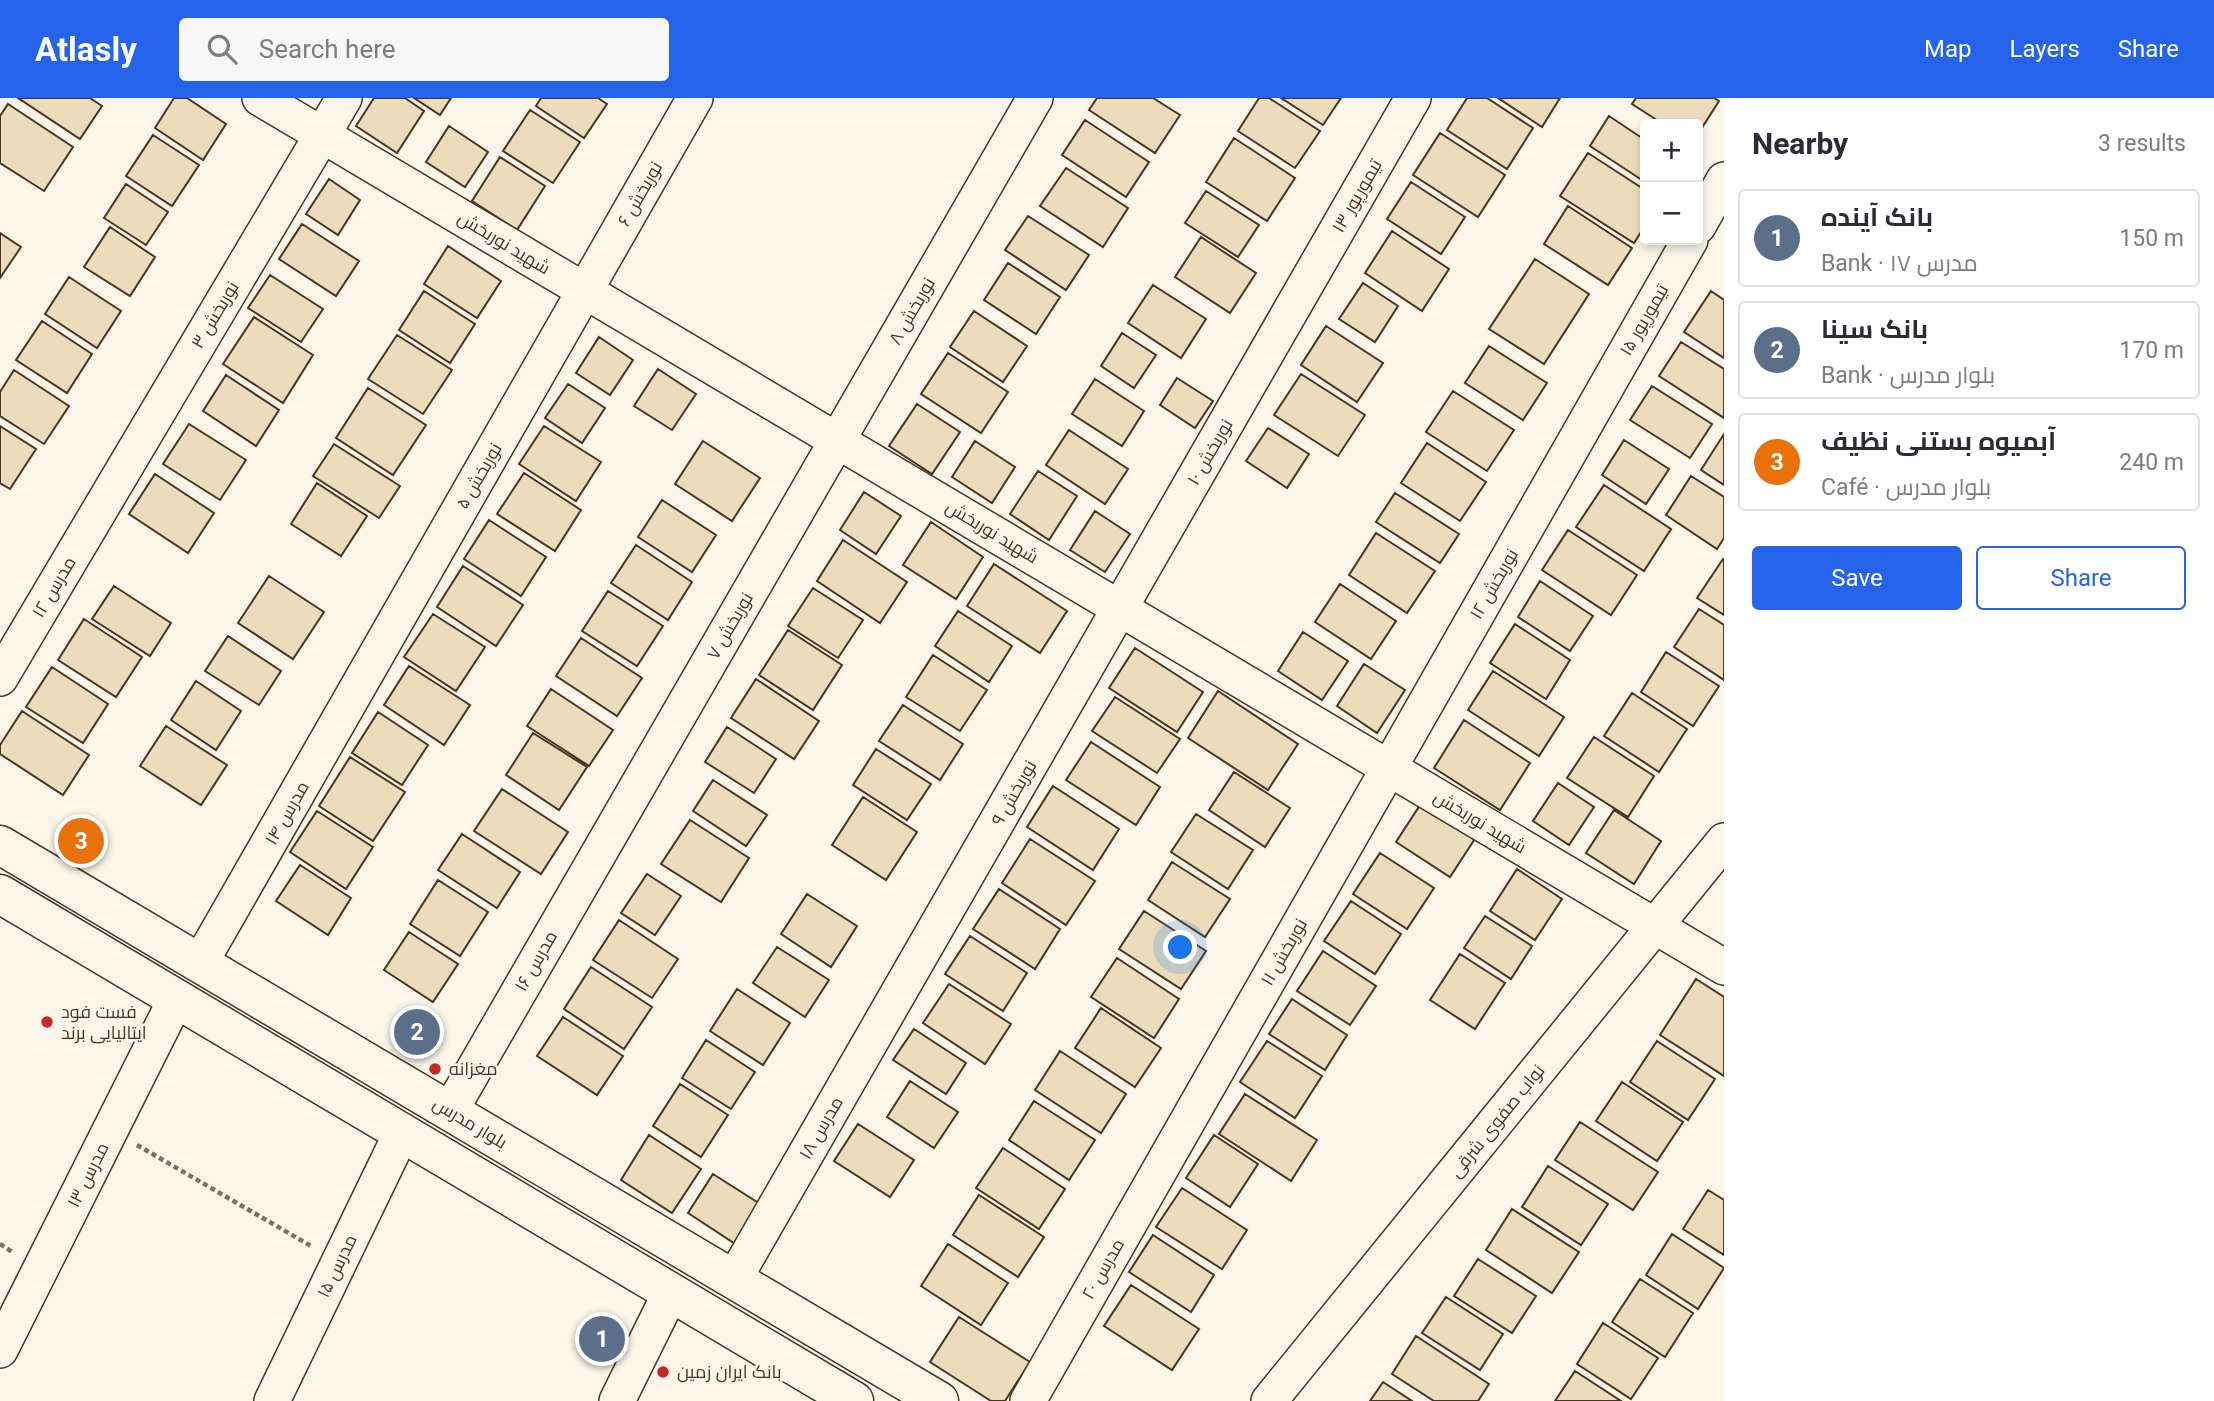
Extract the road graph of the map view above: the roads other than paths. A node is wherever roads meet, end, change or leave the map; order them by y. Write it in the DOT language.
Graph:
graph roads {
  1 [pos="260,98"];
  2 [pos="344,98"];
  3 [pos="695,98"];
  4 [pos="1035,98"];
  5 [pos="1413,98"];
  6 [pos="322,135"];
  7 [pos="1724,180"];
  8 [pos="1703,217"];
  9 [pos="1687,245"];
  10 [pos="585,291"];
  11 [pos="1300,295"];
  12 [pos="1598,401"];
  13 [pos="837,440"];
  14 [pos="108,496"];
  15 [pos="1120,608"];
  16 [pos="373,662"];
  17 [pos="0,678"];
  18 [pos="1389,768"];
  19 [pos="623,811"];
  20 [pos="1724,841"];
  21 [pos="0,845"];
  22 [pos="0,894"];
  23 [pos="1655,926"];
  24 [pos="200,964"];
  25 [pos="1724,967"];
  26 [pos="908,977"];
  27 [pos="176,999"];
  28 [pos="450,1111"];
  29 [pos="402,1132"];
  30 [pos="1179,1137"];
  31 [pos="734,1279"];
  32 [pos="671,1292"];
  33 [pos="0,1350"];
  34 [pos="272,1401"];
  35 [pos="617,1401"];
  36 [pos="854,1401"];
  37 [pos="939,1401"];
  38 [pos="1028,1401"];
  39 [pos="1269,1401"];
  1 -- 6 [label="street, شهید نوربخش"];
  2 -- 6 [label="street, نوربخش ۳"];
  3 -- 10 [label="street, نوربخش ۶"];
  4 -- 13 [label="street, نوربخش ۸"];
  5 -- 11 [label="street, تیمورپور ۱۳"];
  6 -- 10 [label="street, شهید نوربخش"];
  6 -- 14 [label="street, نوربخش ۳"];
  7 -- 8 [label="street"];
  9 -- 12 [label="street, تیمورپور ۱۵"];
  10 -- 13 [label="street, شهید نوربخش"];
  10 -- 16 [label="street, نوربخش ۵"];
  11 -- 15 [label="street, نوربخش ۱۰"];
  12 -- 18 [label="street, نوربخش ۱۲"];
  13 -- 15 [label="street, شهید نوربخش"];
  13 -- 19 [label="street, نوربخش ۷"];
  14 -- 17 [label="street, مدرس ۱۲"];
  15 -- 18 [label="street, شهید نوربخش"];
  15 -- 26 [label="street, نوربخش ۹"];
  16 -- 24 [label="street, مدرس ۱۴"];
  18 -- 23 [label="street, شهید نوربخش"];
  18 -- 30 [label="street, نوربخش ۱۱"];
  19 -- 28 [label="street, مدرس ۱۶"];
  20 -- 23 [label="street, نواب صفوی شرقی"];
  21 -- 24 [label="main road, بلوار مدرس"];
  22 -- 27 [label="main road"];
  23 -- 25 [label="street, شهید نوربخش"];
  23 -- 39 [label="street, نواب صفوی شرقی"];
  24 -- 28 [label="main road, بلوار مدرس"];
  26 -- 31 [label="street, مدرس ۱۸"];
  27 -- 29 [label="main road"];
  27 -- 33 [label="street, مدرس ۱۳"];
  28 -- 31 [label="main road, بلوار مدرس"];
  29 -- 32 [label="main road"];
  29 -- 34 [label="street, مدرس ۱۵"];
  30 -- 38 [label="street, مدرس ۲۰"];
  31 -- 37 [label="main road, بلوار مدرس"];
  32 -- 35 [label="street"];
  32 -- 36 [label="main road"];
}
